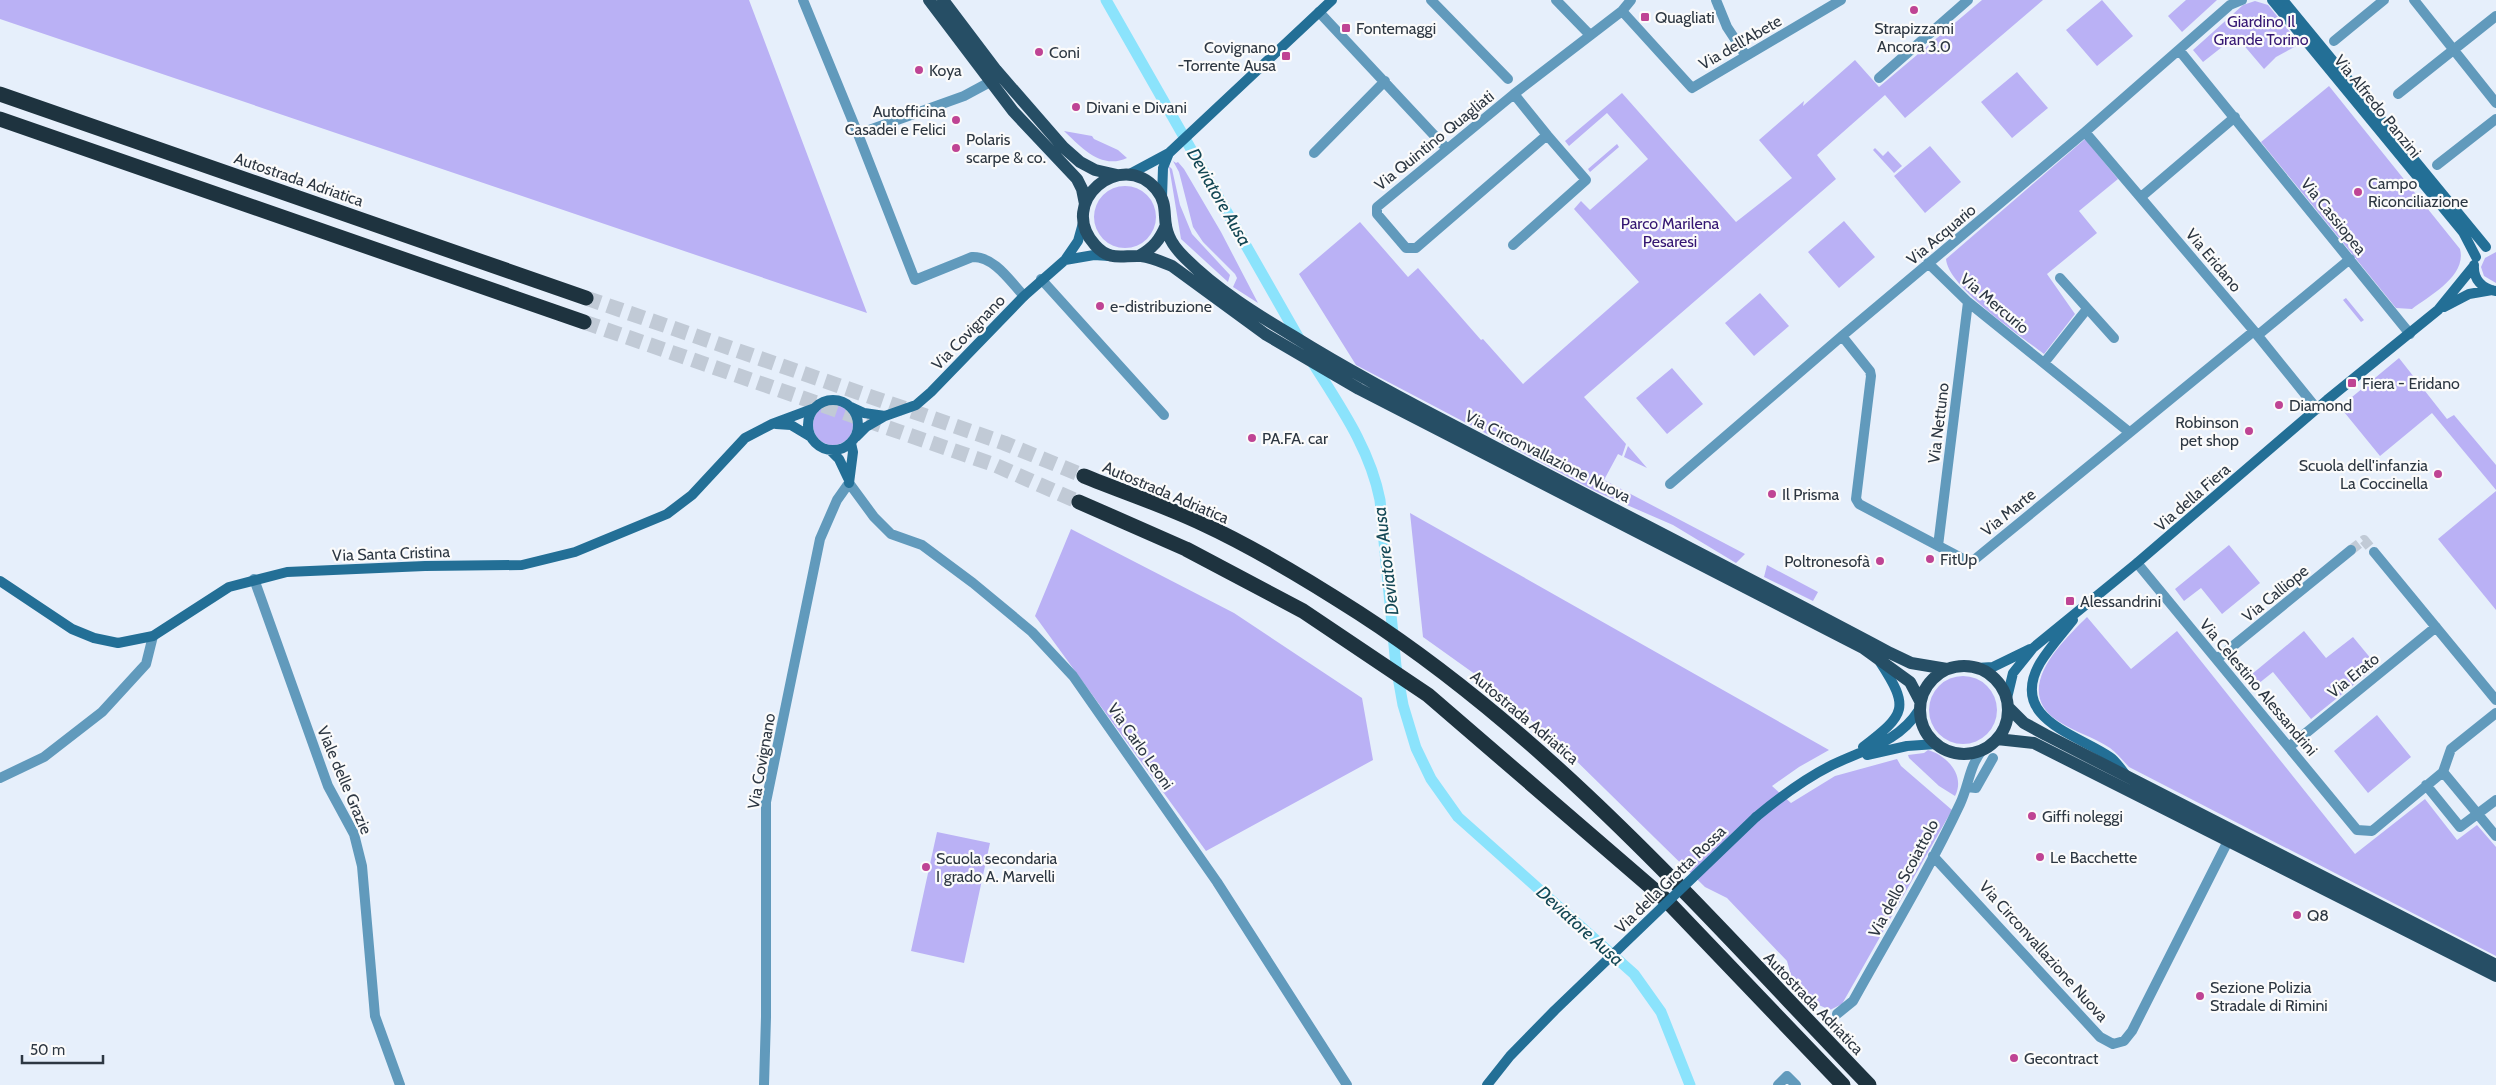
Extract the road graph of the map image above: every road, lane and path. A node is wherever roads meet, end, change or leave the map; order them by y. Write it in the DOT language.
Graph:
graph roads {
  1 [pos="803,0"];
  2 [pos="930,0"];
  3 [pos="944,0"];
  4 [pos="1332,0"];
  5 [pos="1430,0"];
  6 [pos="1556,0"];
  7 [pos="1631,0"];
  8 [pos="1716,0"];
  9 [pos="1841,0"];
  10 [pos="1968,0"];
  11 [pos="2242,0"];
  12 [pos="2272,0"];
  13 [pos="2283,0"];
  14 [pos="2384,0"];
  15 [pos="2414,0"];
  16 [pos="2232,3"];
  17 [pos="1622,11"];
  18 [pos="1319,12"];
  19 [pos="2496,16"];
  20 [pos="1589,34"];
  21 [pos="2334,41"];
  22 [pos="2178,50"];
  23 [pos="2454,50"];
  24 [pos="1746,56"];
  25 [pos="1879,78"];
  26 [pos="1508,79"];
  27 [pos="1385,81"];
  28 [pos="990,82"];
  29 [pos="0,94"];
  30 [pos="1514,94"];
  31 [pos="2398,94"];
  32 [pos="2496,103"];
  33 [pos="2234,117"];
  34 [pos="0,119"];
  35 [pos="2496,119"];
  36 [pos="2085,132"];
  37 [pos="858,134"];
  38 [pos="1547,135"];
  39 [pos="1447,149"];
  40 [pos="1169,153"];
  41 [pos="1314,153"];
  42 [pos="2437,165"];
  43 [pos="1122,175"];
  44 [pos="1162,197"];
  45 [pos="2141,197"];
  46 [pos="1085,204"];
  47 [pos="1083,223"];
  48 [pos="1166,225"];
  49 [pos="1513,245"];
  50 [pos="2491,245"];
  51 [pos="1110,256"];
  52 [pos="1139,256"];
  53 [pos="2350,259"];
  54 [pos="1065,260"];
  55 [pos="2474,262"];
  56 [pos="1928,263"];
  57 [pos="2060,278"];
  58 [pos="1042,280"];
  59 [pos="2494,290"];
  60 [pos="1024,296"];
  61 [pos="586,298"];
  62 [pos="1968,302"];
  63 [pos="2087,309"];
  64 [pos="2438,310"];
  65 [pos="584,322"];
  66 [pos="2256,333"];
  67 [pos="2410,334"];
  68 [pos="1842,336"];
  69 [pos="2114,338"];
  70 [pos="2044,362"];
  71 [pos="851,407"];
  72 [pos="815,408"];
  73 [pos="2317,409"];
  74 [pos="1164,415"];
  75 [pos="886,416"];
  76 [pos="772,424"];
  77 [pos="2129,432"];
  78 [pos="811,437"];
  79 [pos="854,440"];
  80 [pos="830,450"];
  81 [pos="1084,476"];
  82 [pos="849,483"];
  83 [pos="1670,484"];
  84 [pos="1079,502"];
  85 [pos="1938,546"];
  86 [pos="2352,550"];
  87 [pos="2374,552"];
  88 [pos="2137,563"];
  89 [pos="254,579"];
  90 [pos="0,581"];
  91 [pos="2083,607"];
  92 [pos="2436,627"];
  93 [pos="153,636"];
  94 [pos="2033,648"];
  95 [pos="1876,656"];
  96 [pos="2217,659"];
  97 [pos="1976,668"];
  98 [pos="1947,669"];
  99 [pos="2496,700"];
  100 [pos="2007,703"];
  101 [pos="1920,706"];
  102 [pos="2496,713"];
  103 [pos="1997,739"];
  104 [pos="1936,744"];
  105 [pos="2290,746"];
  106 [pos="1988,754"];
  107 [pos="1848,758"];
  108 [pos="2443,772"];
  109 [pos="2128,777"];
  110 [pos="0,778"];
  111 [pos="2426,786"];
  112 [pos="1967,787"];
  113 [pos="2496,800"];
  114 [pos="2478,814"];
  115 [pos="2496,836"];
  116 [pos="2229,840"];
  117 [pos="1933,856"];
  118 [pos="2496,965"];
  119 [pos="2496,976"];
  120 [pos="1837,1014"];
  121 [pos="400,1085"];
  122 [pos="764,1085"];
  123 [pos="1347,1085"];
  124 [pos="1487,1085"];
  125 [pos="1778,1085"];
  126 [pos="1796,1085"];
  127 [pos="1844,1085"];
  128 [pos="1869,1085"];
  1 -- 37 [label="street"];
  2 -- 28 [label="main road"];
  3 -- 43 [label="main road"];
  4 -- 18 [label="street"];
  5 -- 26 [label="street"];
  6 -- 20 [label="street"];
  7 -- 17 [label="street"];
  8 -- 24 [label="street"];
  9 -- 24 [label="street, Via dell'Abete"];
  10 -- 25 [label="street"];
  11 -- 16 [label="street, Via Acquario"];
  12 -- 55 [label="street, Via Alfredo Panzini"];
  13 -- 50 [label="street, Via Alfredo Panzini"];
  14 -- 21 [label="street"];
  15 -- 23 [label="street"];
  16 -- 22 [label="street, Via Acquario"];
  17 -- 20 [label="street"];
  17 -- 24 [label="street, Via dell'Abete"];
  18 -- 27 [label="street"];
  18 -- 40 [label="street"];
  19 -- 23 [label="street"];
  20 -- 30 [label="street"];
  22 -- 33 [label="street, Via Cassiopea"];
  22 -- 36 [label="street, Via Acquario"];
  23 -- 31 [label="street"];
  23 -- 32 [label="street"];
  27 -- 39 [label="street"];
  27 -- 41 [label="street"];
  28 -- 37 [label="street"];
  28 -- 46 [label="main road"];
  29 -- 61 [label="highway, Autostrada Adriatica"];
  30 -- 38 [label="street, Via Quintino Quagliati"];
  30 -- 39 [label="street, Via Quintino Quagliati"];
  33 -- 45 [label="street"];
  33 -- 53 [label="street, Via Cassiopea"];
  34 -- 65 [label="highway"];
  35 -- 42 [label="street"];
  36 -- 45 [label="street, Via Eridano"];
  36 -- 56 [label="street, Via Acquario"];
  37 -- 60 [label="street"];
  38 -- 39 [label="street, Via Quintino Quagliati"];
  38 -- 49 [label="street, Via Quintino Quagliati"];
  40 -- 43 [label="street"];
  40 -- 44 [label="street"];
  43 -- 44 [label="main road"];
  43 -- 46 [label="main road"];
  44 -- 48 [label="main road, Via Circonvallazione Nuova"];
  45 -- 66 [label="street, Via Eridano"];
  46 -- 47 [label="main road"];
  47 -- 51 [label="main road"];
  47 -- 54 [label="street, Via Covignano"];
  48 -- 52 [label="main road"];
  48 -- 98 [label="main road, Via Circonvallazione Nuova"];
  50 -- 55 [label="street, Via della Fiera"];
  51 -- 52 [label="main road, Via Circonvallazione Nuova"];
  51 -- 54 [label="street"];
  52 -- 95 [label="main road, Via Circonvallazione Nuova"];
  53 -- 66 [label="street, Via Marte"];
  53 -- 67 [label="street, Via Cassiopea"];
  54 -- 58 [label="street, Via Covignano"];
  55 -- 59 [label="street, Via Alfredo Panzini"];
  55 -- 64 [label="street, Via della Fiera"];
  56 -- 62 [label="street, Via Mercurio"];
  56 -- 68 [label="street, Via Acquario"];
  57 -- 63 [label="street"];
  58 -- 60 [label="street, Via Covignano"];
  58 -- 74 [label="street"];
  59 -- 64 [label="street, Via della Fiera"];
  60 -- 75 [label="street, Via Covignano"];
  62 -- 70 [label="street, Via Mercurio"];
  62 -- 85 [label="street, Via Nettuno"];
  63 -- 69 [label="street"];
  63 -- 70 [label="street"];
  64 -- 67 [label="street, Via della Fiera"];
  66 -- 73 [label="street, Via Eridano"];
  66 -- 77 [label="street, Via Marte"];
  67 -- 73 [label="street, Via della Fiera"];
  68 -- 83 [label="street, Via Acquario"];
  68 -- 85 [label="street, Via Marte"];
  70 -- 77 [label="street, Via Mercurio"];
  71 -- 72 [label="street"];
  71 -- 75 [label="street"];
  71 -- 79 [label="street"];
  72 -- 76 [label="street, Via Santa Cristina"];
  72 -- 78 [label="street"];
  73 -- 88 [label="street, Via della Fiera"];
  75 -- 79 [label="street, Via Covignano"];
  76 -- 78 [label="street"];
  76 -- 89 [label="street, Via Santa Cristina"];
  77 -- 85 [label="street, Via Marte"];
  78 -- 80 [label="street"];
  79 -- 80 [label="street"];
  79 -- 82 [label="street"];
  80 -- 82 [label="street"];
  81 -- 128 [label="highway, Autostrada Adriatica"];
  82 -- 122 [label="street, Via Covignano"];
  82 -- 123 [label="street, Via Carlo Leoni"];
  84 -- 127 [label="highway"];
  86 -- 96 [label="street, Via Calliope"];
  87 -- 92 [label="street"];
  88 -- 91 [label="street, Via della Fiera"];
  88 -- 96 [label="street, Via Celestino Alessandrini"];
  89 -- 93 [label="street, Via Santa Cristina"];
  89 -- 121 [label="street, Viale delle Grazie"];
  90 -- 93 [label="street, Via Santa Cristina"];
  91 -- 94 [label="street, Via della Fiera"];
  91 -- 109 [label="street"];
  92 -- 99 [label="street"];
  92 -- 105 [label="street, Via Erato"];
  93 -- 110 [label="street"];
  94 -- 97 [label="street, Via della Fiera"];
  94 -- 100 [label="street, Via della Fiera"];
  95 -- 101 [label="main road, Via Circonvallazione Nuova"];
  95 -- 107 [label="street"];
  96 -- 105 [label="street, Via Celestino Alessandrini"];
  97 -- 98 [label="main road, Via Circonvallazione Nuova"];
  97 -- 100 [label="main road"];
  98 -- 101 [label="main road"];
  100 -- 103 [label="main road"];
  100 -- 109 [label="main road"];
  101 -- 104 [label="main road, Via Circonvallazione Nuova"];
  101 -- 107 [label="street, Via della Grotta Rossa"];
  102 -- 108 [label="street"];
  103 -- 106 [label="main road"];
  103 -- 116 [label="main road"];
  104 -- 106 [label="main road"];
  104 -- 107 [label="street, Via della Grotta Rossa"];
  105 -- 111 [label="street, Via Celestino Alessandrini"];
  106 -- 112 [label="street, Via dello Scoiattolo"];
  106 -- 112 [label="street"];
  107 -- 124 [label="street, Via della Grotta Rossa, bridge"];
  108 -- 111 [label="street"];
  108 -- 114 [label="street"];
  109 -- 118 [label="main road"];
  111 -- 114 [label="street"];
  112 -- 117 [label="street, Via dello Scoiattolo"];
  113 -- 114 [label="street"];
  114 -- 115 [label="street"];
  116 -- 117 [label="street, Via Circonvallazione Nuova"];
  116 -- 119 [label="main road"];
  117 -- 120 [label="street, Via dello Scoiattolo"];
  125 -- 126 [label="street"];
}
